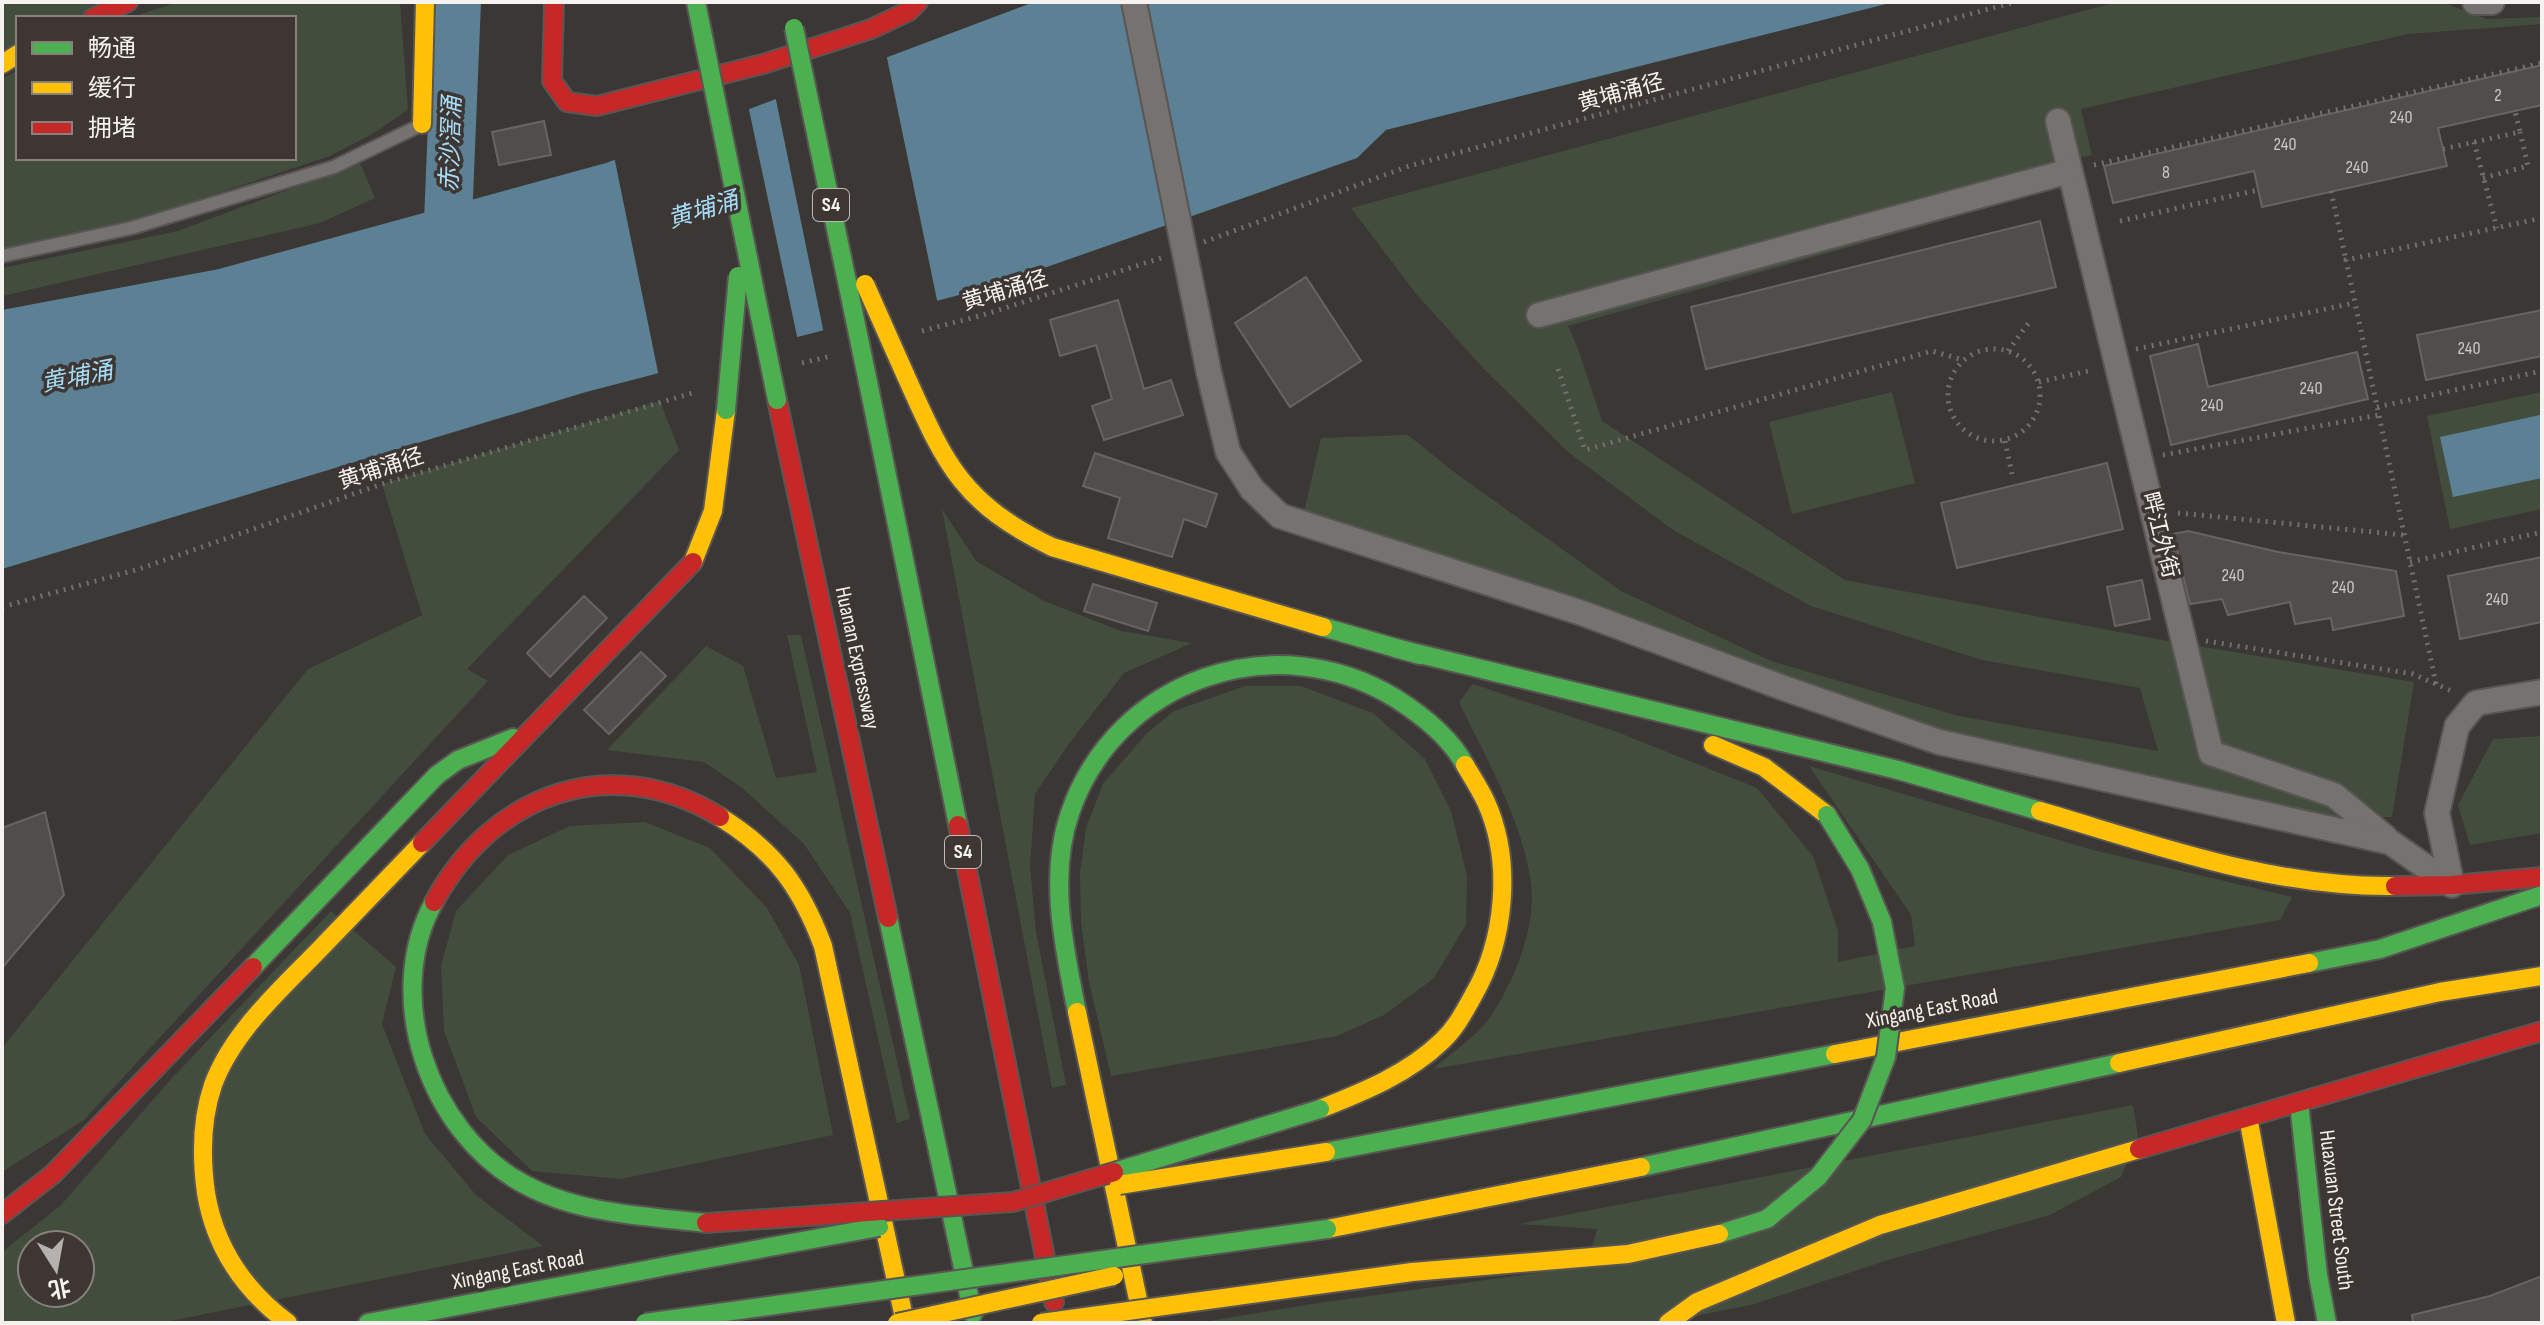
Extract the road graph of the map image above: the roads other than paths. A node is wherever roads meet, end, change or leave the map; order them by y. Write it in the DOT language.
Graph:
graph roads {
  1 [pos="128,2"];
  2 [pos="425,2"];
  3 [pos="554,2"];
  4 [pos="696,2"];
  5 [pos="918,2"];
  6 [pos="1134,2"];
  7 [pos="2475,2"];
  8 [pos="2492,2"];
  9 [pos="97,16"];
  10 [pos="793,21"];
  11 [pos="2058,121"];
  12 [pos="422,124"];
  13 [pos="2070,171"];
  14 [pos="832,209"];
  15 [pos="743,231"];
  16 [pos="2,256"];
  17 [pos="1539,315"];
  18 [pos="1395,648"];
  19 [pos="2542,692"];
  20 [pos="526,734"];
  21 [pos="2390,842"];
  22 [pos="2542,877"];
  23 [pos="2452,885"];
  24 [pos="2542,895"];
  25 [pos="2542,976"];
  26 [pos="2542,1031"];
  27 [pos="2299,1103"];
  28 [pos="2248,1117"];
  29 [pos="1013,1202"];
  30 [pos="2,1214"];
  31 [pos="1327,1229"];
  32 [pos="288,1323"];
  33 [pos="368,1323"];
  34 [pos="645,1323"];
  35 [pos="897,1323"];
  36 [pos="905,1323"];
  37 [pos="975,1323"];
  38 [pos="1041,1323"];
  39 [pos="1058,1323"];
  40 [pos="1143,1323"];
  41 [pos="1668,1323"];
  42 [pos="2286,1323"];
  43 [pos="2327,1323"];
  1 -- 9 [label="main road"];
  2 -- 12 [label="main road"];
  3 -- 5 [label="main road"];
  4 -- 15 [label="main road, Huanan Expressway, bridge"];
  6 -- 21 [label="street, bridge"];
  7 -- 8 [label="street"];
  10 -- 14 [label="main road, S4, bridge"];
  11 -- 13 [label="street, 畔江外街"];
  12 -- 16 [label="lane"];
  13 -- 17 [label="street"];
  13 -- 21 [label="street, 畔江外街"];
  14 -- 18 [label="main road, bridge"];
  14 -- 39 [label="main road, S4, bridge"];
  15 -- 20 [label="main road, bridge"];
  15 -- 37 [label="main road, Huanan Expressway, bridge"];
  18 -- 23 [label="main road"];
  18 -- 38 [label="main road, bridge"];
  19 -- 23 [label="street"];
  20 -- 30 [label="main road"];
  20 -- 32 [label="main road"];
  21 -- 23 [label="street"];
  22 -- 23 [label="main road"];
  24 -- 29 [label="main road, Xingang East Road, bridge"];
  25 -- 31 [label="main road"];
  26 -- 27 [label="main road"];
  27 -- 28 [label="main road"];
  27 -- 43 [label="main road, Huaxuan Street South"];
  28 -- 41 [label="main road"];
  28 -- 42 [label="main road"];
  29 -- 33 [label="main road, Xingang East Road, bridge"];
  29 -- 36 [label="main road, bridge"];
  29 -- 40 [label="main road, bridge"];
  31 -- 34 [label="main road, bridge"];
  31 -- 35 [label="main road, bridge"];
}
